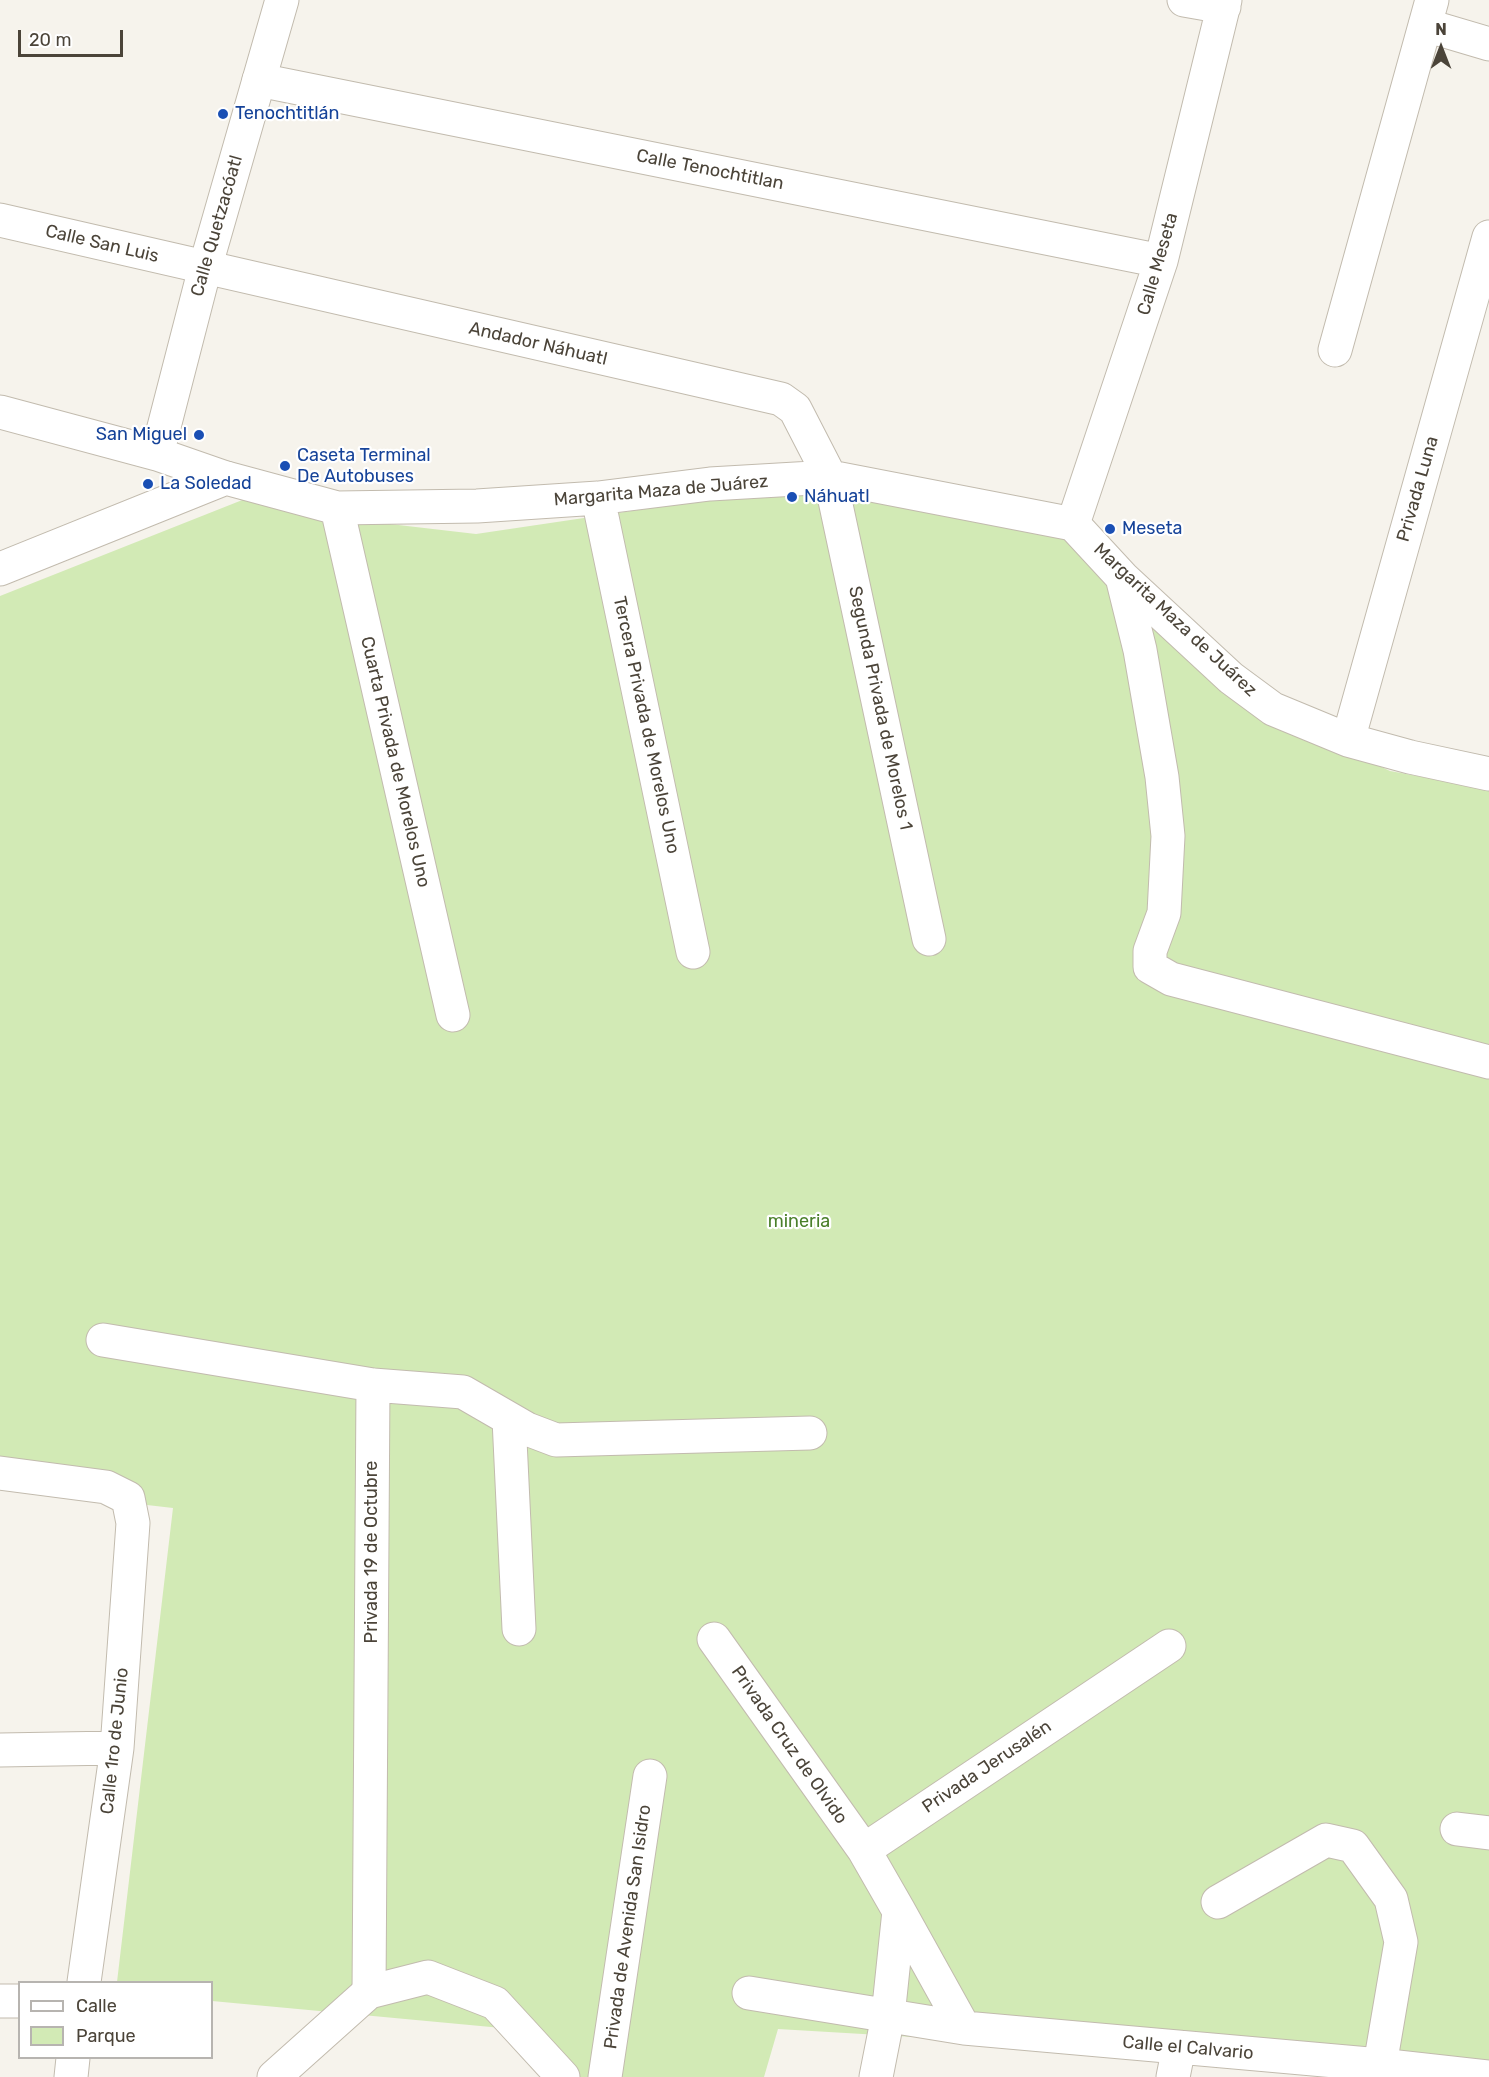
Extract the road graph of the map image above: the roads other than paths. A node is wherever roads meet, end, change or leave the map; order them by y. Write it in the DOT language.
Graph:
graph roads {
  1 [pos="1184,0"];
  2 [pos="275,2"];
  3 [pos="1224,3"];
  4 [pos="1428,12"];
  5 [pos="1489,44"];
  6 [pos="259,80"];
  7 [pos="0,220"];
  8 [pos="1489,237"];
  9 [pos="1161,261"];
  10 [pos="205,268"];
  11 [pos="1335,350"];
  12 [pos="0,412"];
  13 [pos="157,454"];
  14 [pos="830,477"];
  15 [pos="226,478"];
  16 [pos="598,498"];
  17 [pos="337,508"];
  18 [pos="1073,524"];
  19 [pos="0,569"];
  20 [pos="1122,577"];
  21 [pos="1347,740"];
  22 [pos="1489,774"];
  23 [pos="929,939"];
  24 [pos="693,952"];
  25 [pos="453,1015"];
  26 [pos="1489,1062"];
  27 [pos="103,1340"];
  28 [pos="373,1385"];
  29 [pos="509,1419"];
  30 [pos="810,1433"];
  31 [pos="0,1473"];
  32 [pos="519,1629"];
  33 [pos="714,1639"];
  34 [pos="1169,1646"];
  35 [pos="117,1748"];
  36 [pos="0,1750"];
  37 [pos="650,1776"];
  38 [pos="864,1850"];
  39 [pos="1218,1902"];
  40 [pos="899,1911"];
  41 [pos="84,1981"];
  42 [pos="369,1992"];
  43 [pos="749,1993"];
  44 [pos="0,2001"];
  45 [pos="18,2001"];
  46 [pos="888,2016"];
  47 [pos="964,2028"];
  48 [pos="73,2059"];
  49 [pos="1176,2062"];
  50 [pos="1380,2065"];
  51 [pos="70,2077"];
  52 [pos="274,2077"];
  53 [pos="563,2077"];
  54 [pos="605,2077"];
  55 [pos="876,2077"];
  56 [pos="1489,2077"];
  1 -- 3 [label="street"];
  2 -- 6 [label="street, Calle Quetzacóatl"];
  3 -- 9 [label="street, Calle Meseta"];
  4 -- 5 [label="street"];
  4 -- 11 [label="street"];
  6 -- 9 [label="street, Calle Tenochtitlan"];
  6 -- 10 [label="street, Calle Quetzacóatl"];
  7 -- 10 [label="street, Calle San Luis"];
  8 -- 21 [label="street, Privada Luna"];
  9 -- 18 [label="street, Calle Meseta"];
  10 -- 13 [label="street, Calle Quetzacóatl"];
  10 -- 14 [label="street, Andador Náhuatl"];
  12 -- 13 [label="street, Margarita Maza de Juárez"];
  13 -- 15 [label="street, Margarita Maza de Juárez"];
  14 -- 16 [label="street, Margarita Maza de Juárez"];
  14 -- 18 [label="street, Margarita Maza de Juárez"];
  14 -- 23 [label="street, Segunda Privada de Morelos 1"];
  15 -- 17 [label="street, Margarita Maza de Juárez"];
  15 -- 19 [label="street"];
  16 -- 17 [label="street, Margarita Maza de Juárez"];
  16 -- 24 [label="street, Tercera Privada de Morelos Uno"];
  17 -- 25 [label="street, Cuarta Privada de Morelos Uno"];
  18 -- 20 [label="street, Margarita Maza de Juárez"];
  20 -- 21 [label="street, Margarita Maza de Juárez"];
  20 -- 26 [label="street"];
  21 -- 22 [label="street, Margarita Maza de Juárez"];
  27 -- 28 [label="street"];
  28 -- 29 [label="street"];
  28 -- 42 [label="street, Privada 19 de Octubre"];
  29 -- 30 [label="street"];
  29 -- 32 [label="street"];
  31 -- 35 [label="street, Calle 1ro de Junio"];
  33 -- 38 [label="street, Privada Cruz de Olvido"];
  34 -- 38 [label="street, Privada Jerusalén"];
  35 -- 36 [label="street"];
  35 -- 41 [label="street, Calle 1ro de Junio"];
  37 -- 54 [label="street, Privada de Avenida San Isidro"];
  38 -- 40 [label="street"];
  39 -- 50 [label="street"];
  40 -- 46 [label="street"];
  40 -- 47 [label="street"];
  42 -- 52 [label="street"];
  42 -- 53 [label="street"];
  43 -- 46 [label="street, Calle el Calvario"];
  44 -- 45 [label="street"];
  46 -- 47 [label="street, Calle el Calvario"];
  46 -- 55 [label="street"];
  47 -- 49 [label="street, Calle el Calvario"];
  48 -- 51 [label="street"];
  49 -- 50 [label="street, Calle el Calvario"];
  50 -- 56 [label="street, Calle el Calvario"];
}
